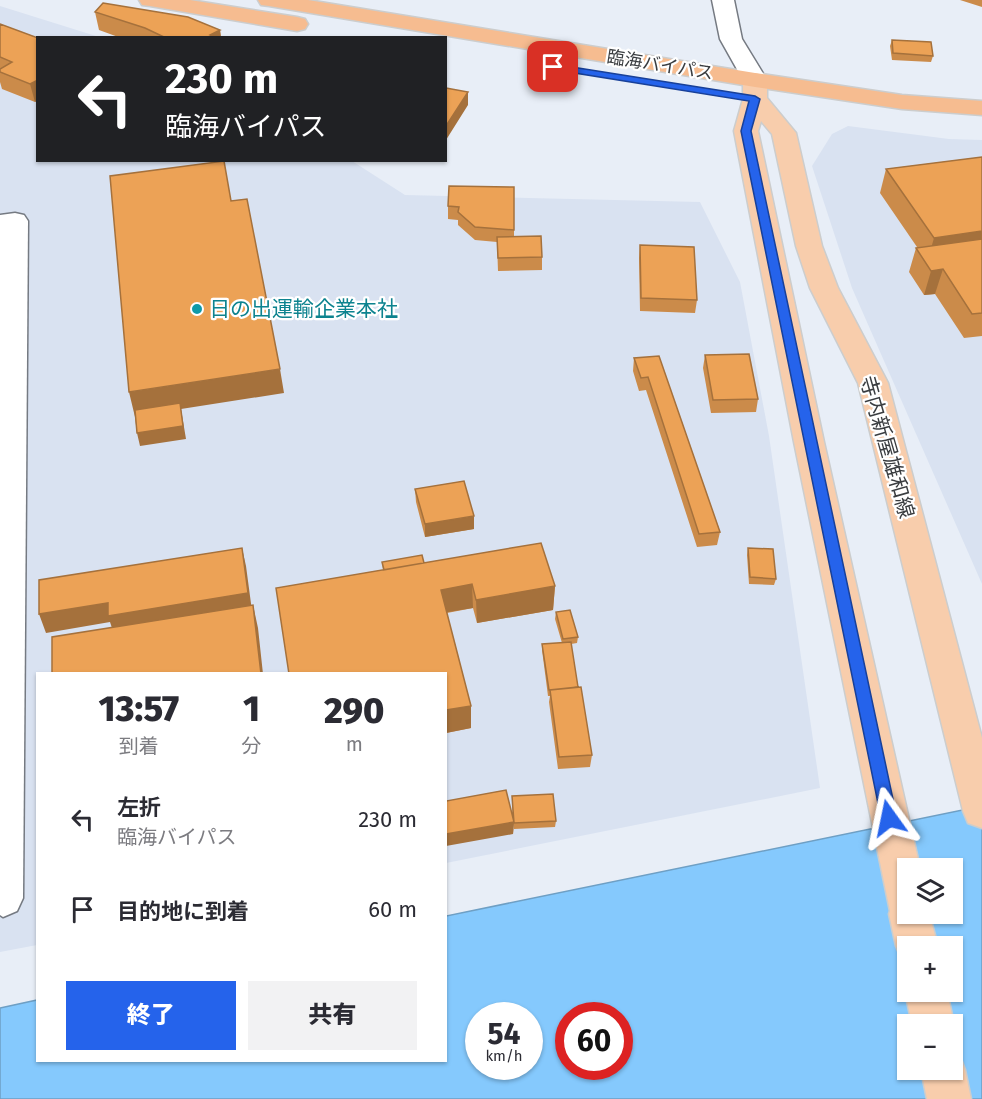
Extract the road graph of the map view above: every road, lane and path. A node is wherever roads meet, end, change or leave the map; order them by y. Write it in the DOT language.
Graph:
graph roads {
  1 [pos="150,0"];
  2 [pos="269,0"];
  3 [pos="723,0"];
  4 [pos="366,36"];
  5 [pos="447,49"];
  6 [pos="755,89"];
  7 [pos="982,108"];
  8 [pos="982,126"];
  9 [pos="0,223"];
  10 [pos="982,811"];
  11 [pos="898,858"];
  12 [pos="3,898"];
  13 [pos="945,1080"];
  14 [pos="950,1099"];
  1 -- 4 [label="highway"];
  2 -- 6 [label="highway, 臨海バイパス"];
  3 -- 6 [label="street"];
  5 -- 6 [label="highway, 臨海バイパス"];
  6 -- 7 [label="highway, 臨海バイパス"];
  6 -- 8 [label="highway, 臨海バイパス"];
  6 -- 10 [label="main road, 寺内新屋雄和線"];
  6 -- 11 [label="main road"];
  9 -- 12 [label="street"];
  13 -- 14 [label="main road"];
}
